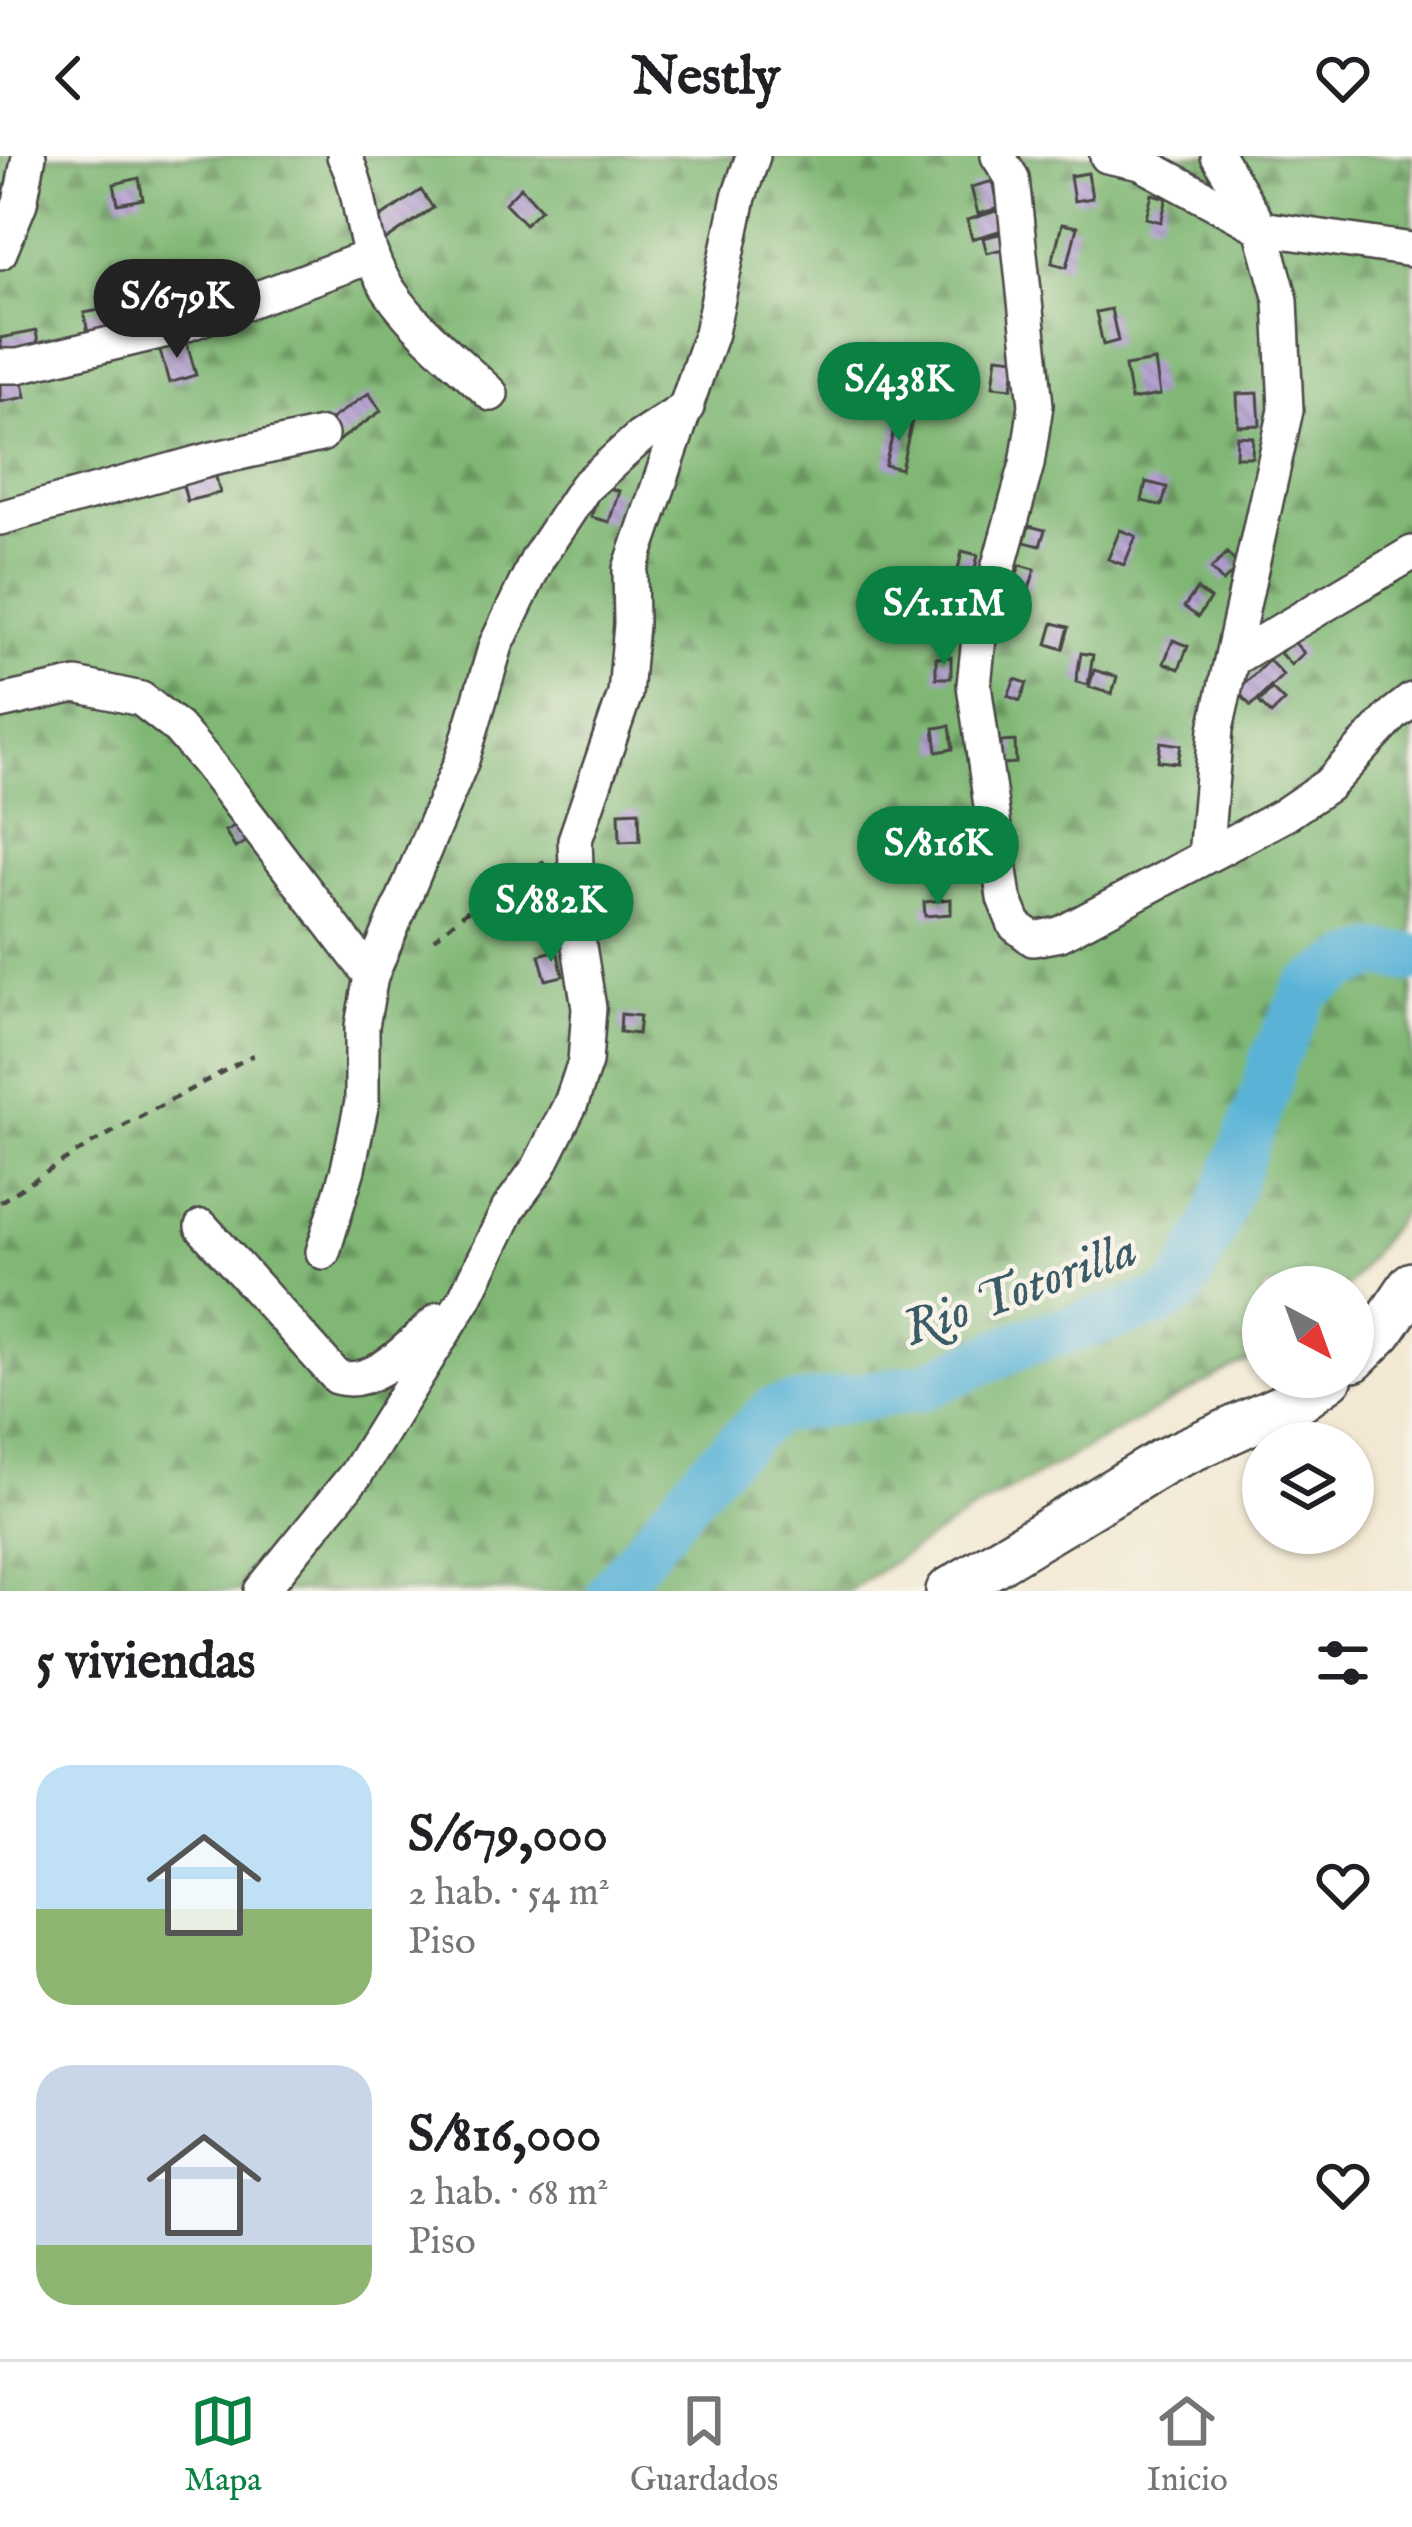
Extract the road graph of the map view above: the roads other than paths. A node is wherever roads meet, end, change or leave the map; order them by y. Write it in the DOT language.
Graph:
graph roads {
  1 [pos="29,156"];
  2 [pos="344,156"];
  3 [pos="753,156"];
  4 [pos="998,156"];
  5 [pos="1107,156"];
  6 [pos="1218,156"];
  7 [pos="1261,228"];
  8 [pos="1412,250"];
  9 [pos="0,252"];
  10 [pos="371,256"];
  11 [pos="0,366"];
  12 [pos="491,394"];
  13 [pos="687,407"];
  14 [pos="321,435"];
  15 [pos="0,518"];
  16 [pos="1412,554"];
  17 [pos="1234,659"];
  18 [pos="1412,700"];
  19 [pos="0,702"];
  20 [pos="1205,857"];
  21 [pos="371,976"];
  22 [pos="202,1226"];
  23 [pos="323,1252"];
  24 [pos="1412,1285"];
  25 [pos="465,1298"];
  26 [pos="1374,1338"];
  27 [pos="1299,1398"];
  28 [pos="261,1591"];
  29 [pos="949,1591"];
  1 -- 9 [label="street"];
  2 -- 10 [label="street"];
  3 -- 13 [label="street"];
  4 -- 20 [label="street"];
  5 -- 7 [label="street"];
  6 -- 7 [label="street"];
  7 -- 8 [label="street"];
  7 -- 17 [label="street"];
  10 -- 11 [label="street"];
  10 -- 12 [label="street"];
  13 -- 21 [label="street"];
  13 -- 25 [label="street"];
  14 -- 15 [label="street"];
  16 -- 17 [label="street"];
  17 -- 20 [label="street"];
  18 -- 20 [label="street"];
  19 -- 21 [label="street"];
  21 -- 23 [label="street"];
  22 -- 25 [label="street"];
  24 -- 26 [label="highway"];
  25 -- 28 [label="street"];
  27 -- 29 [label="highway"];
}
